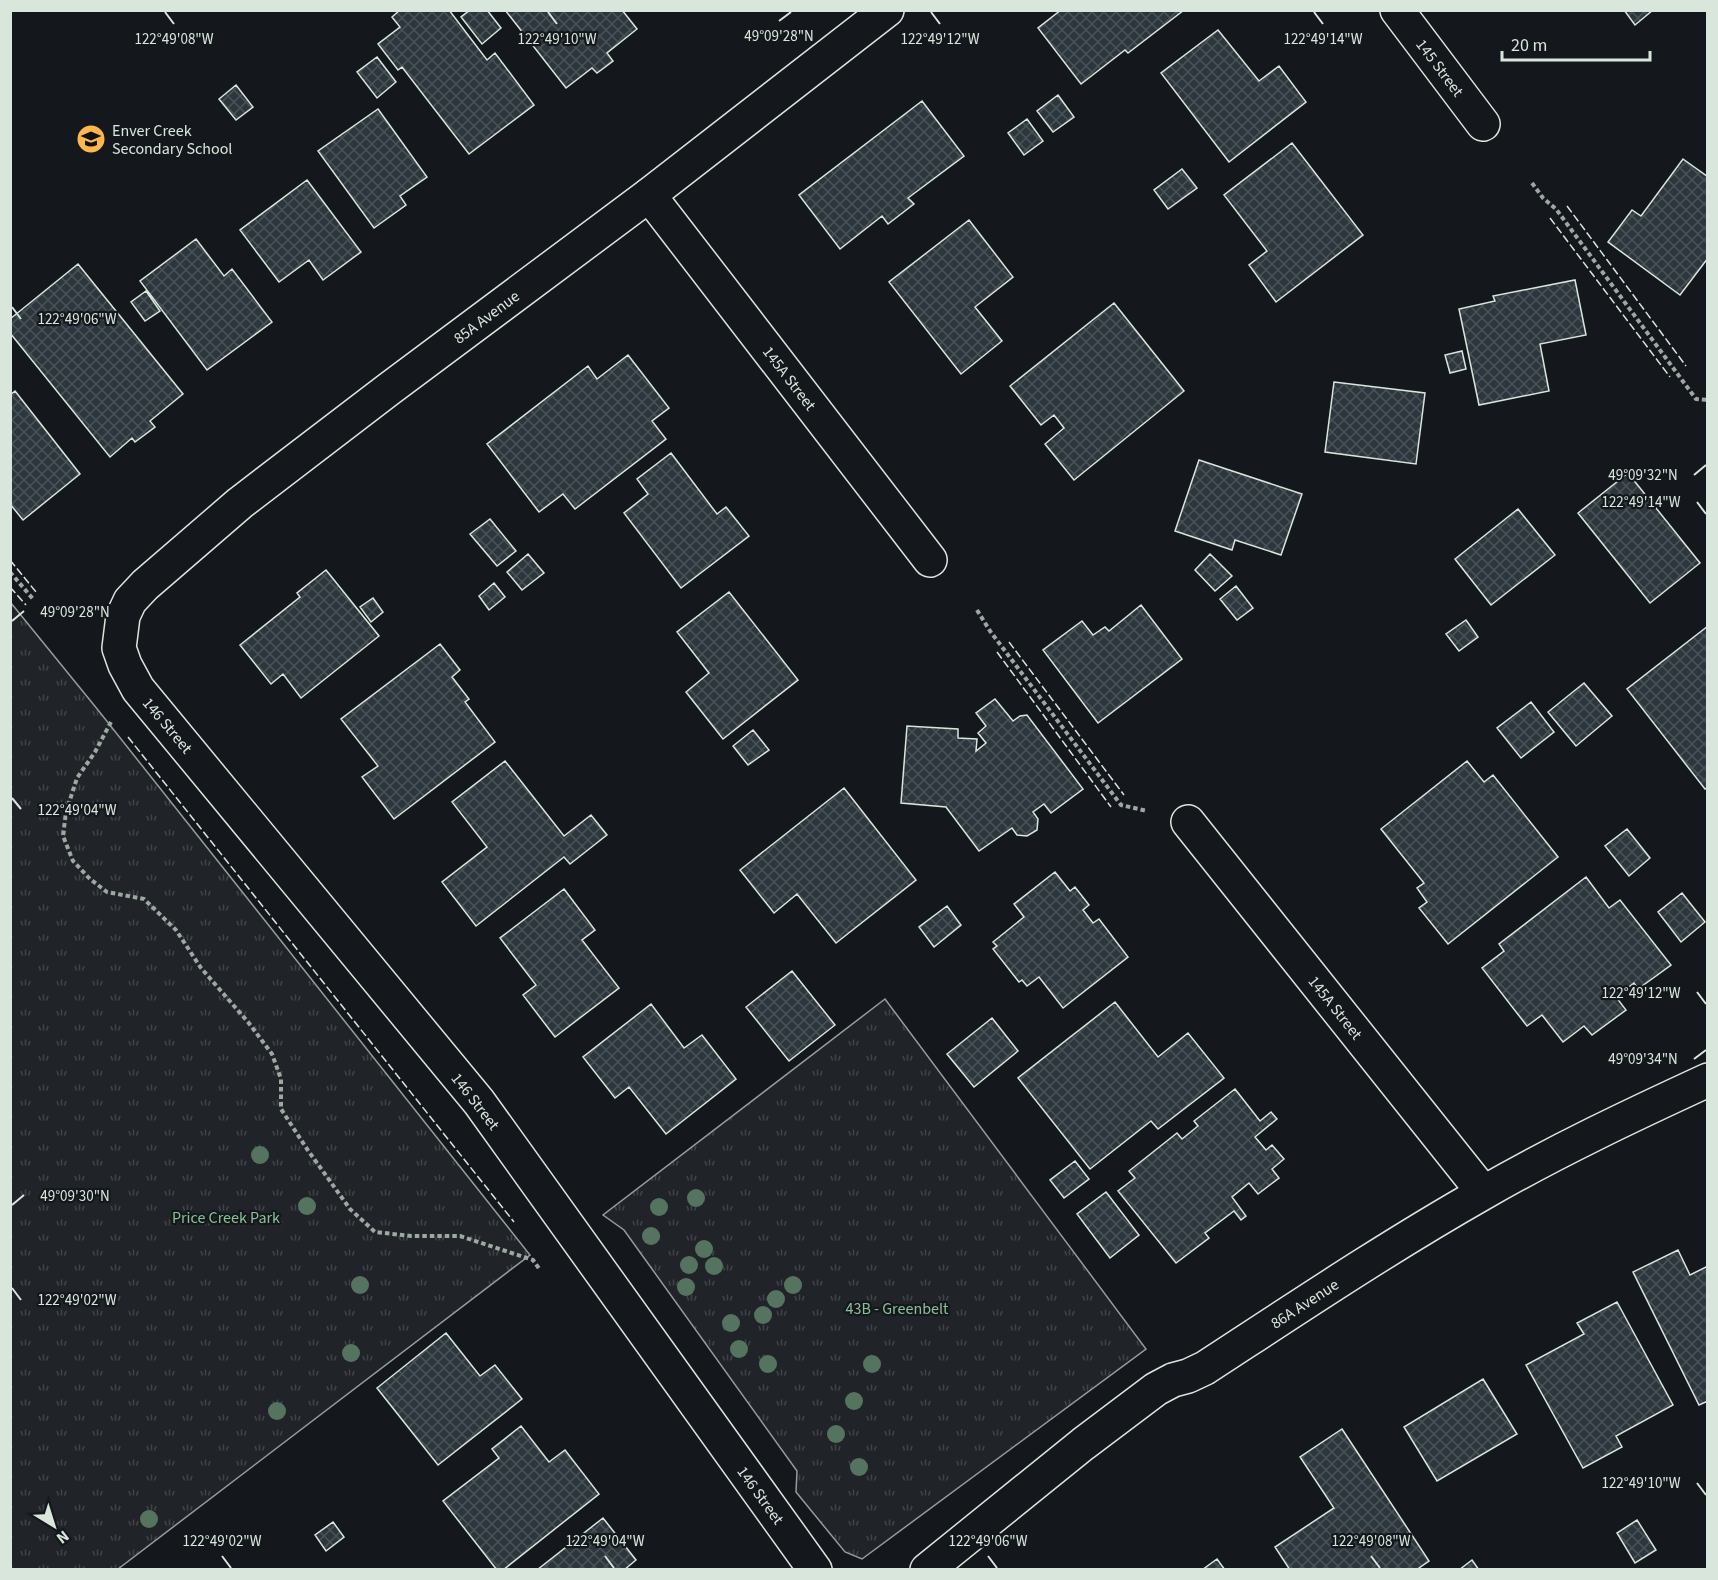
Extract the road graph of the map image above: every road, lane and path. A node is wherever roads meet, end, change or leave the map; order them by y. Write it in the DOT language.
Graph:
graph roads {
  1 [pos="887,10"];
  2 [pos="1397,10"];
  3 [pos="1483,124"];
  4 [pos="1532,183"];
  5 [pos="649,195"];
  6 [pos="1707,400"];
  7 [pos="930,560"];
  8 [pos="10,572"];
  9 [pos="33,599"];
  10 [pos="977,610"];
  11 [pos="119,648"];
  12 [pos="113,720"];
  13 [pos="1188,822"];
  14 [pos="1707,1080"];
  15 [pos="1484,1192"];
  16 [pos="540,1270"];
  17 [pos="815,1569"];
  18 [pos="927,1569"];
  1 -- 5 [label="street, 85A Avenue"];
  2 -- 3 [label="street, 145 Street"];
  4 -- 6 [label="path"];
  5 -- 7 [label="street, 145A Street"];
  5 -- 11 [label="street, 85A Avenue"];
  8 -- 9 [label="path"];
  10 -- 13 [label="path"];
  11 -- 17 [label="street, 146 Street"];
  12 -- 16 [label="path"];
  13 -- 15 [label="street, 145A Street"];
  14 -- 15 [label="street, 86A Avenue"];
  15 -- 18 [label="street, 86A Avenue"];
}
